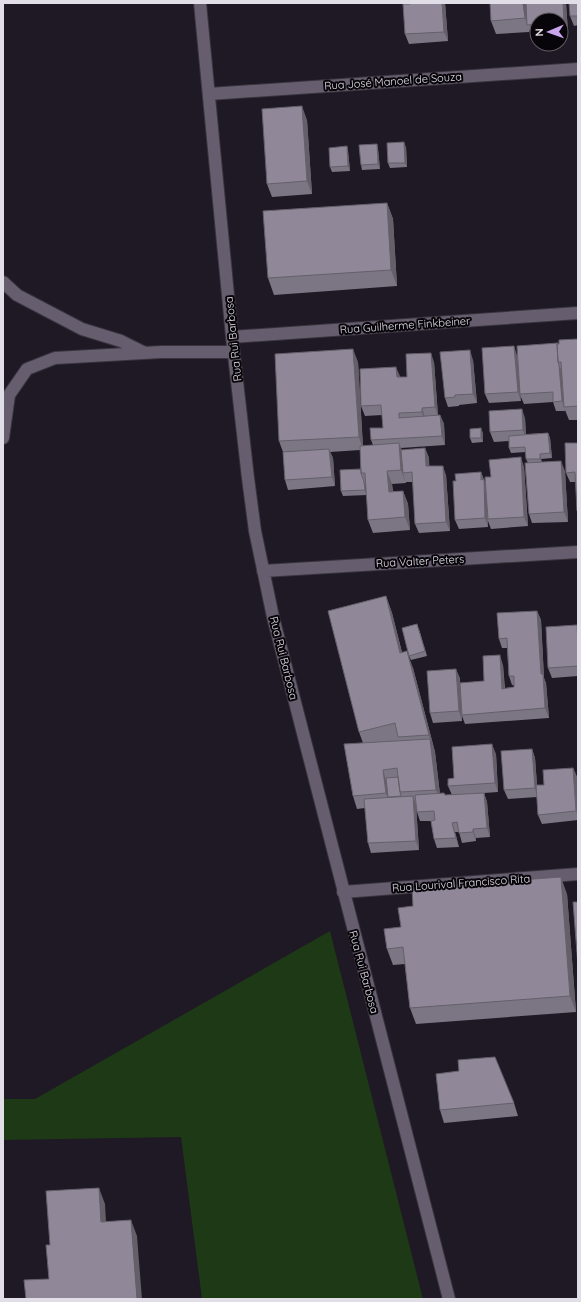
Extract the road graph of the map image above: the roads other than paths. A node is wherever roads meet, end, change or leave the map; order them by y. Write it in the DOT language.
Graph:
graph roads {
  1 [pos="200,3"];
  2 [pos="578,69"];
  3 [pos="209,94"];
  4 [pos="3,282"];
  5 [pos="578,313"];
  6 [pos="232,337"];
  7 [pos="234,352"];
  8 [pos="144,353"];
  9 [pos="3,438"];
  10 [pos="578,552"];
  11 [pos="263,571"];
  12 [pos="578,874"];
  13 [pos="343,892"];
  14 [pos="449,1299"];
  1 -- 3 [label="street, Rua Rui Barbosa"];
  2 -- 3 [label="street, Rua José Manoel de Souza"];
  3 -- 6 [label="street, Rua Rui Barbosa"];
  4 -- 8 [label="street"];
  5 -- 6 [label="street, Rua Guilherme Finkbeiner"];
  6 -- 7 [label="street, Rua Rui Barbosa"];
  7 -- 8 [label="street"];
  7 -- 11 [label="street, Rua Rui Barbosa"];
  8 -- 9 [label="street"];
  10 -- 11 [label="street, Rua Valter Peters"];
  11 -- 13 [label="street, Rua Rui Barbosa"];
  12 -- 13 [label="street, Rua Lourival Francisco Rita"];
  13 -- 14 [label="street, Rua Rui Barbosa"];
}
